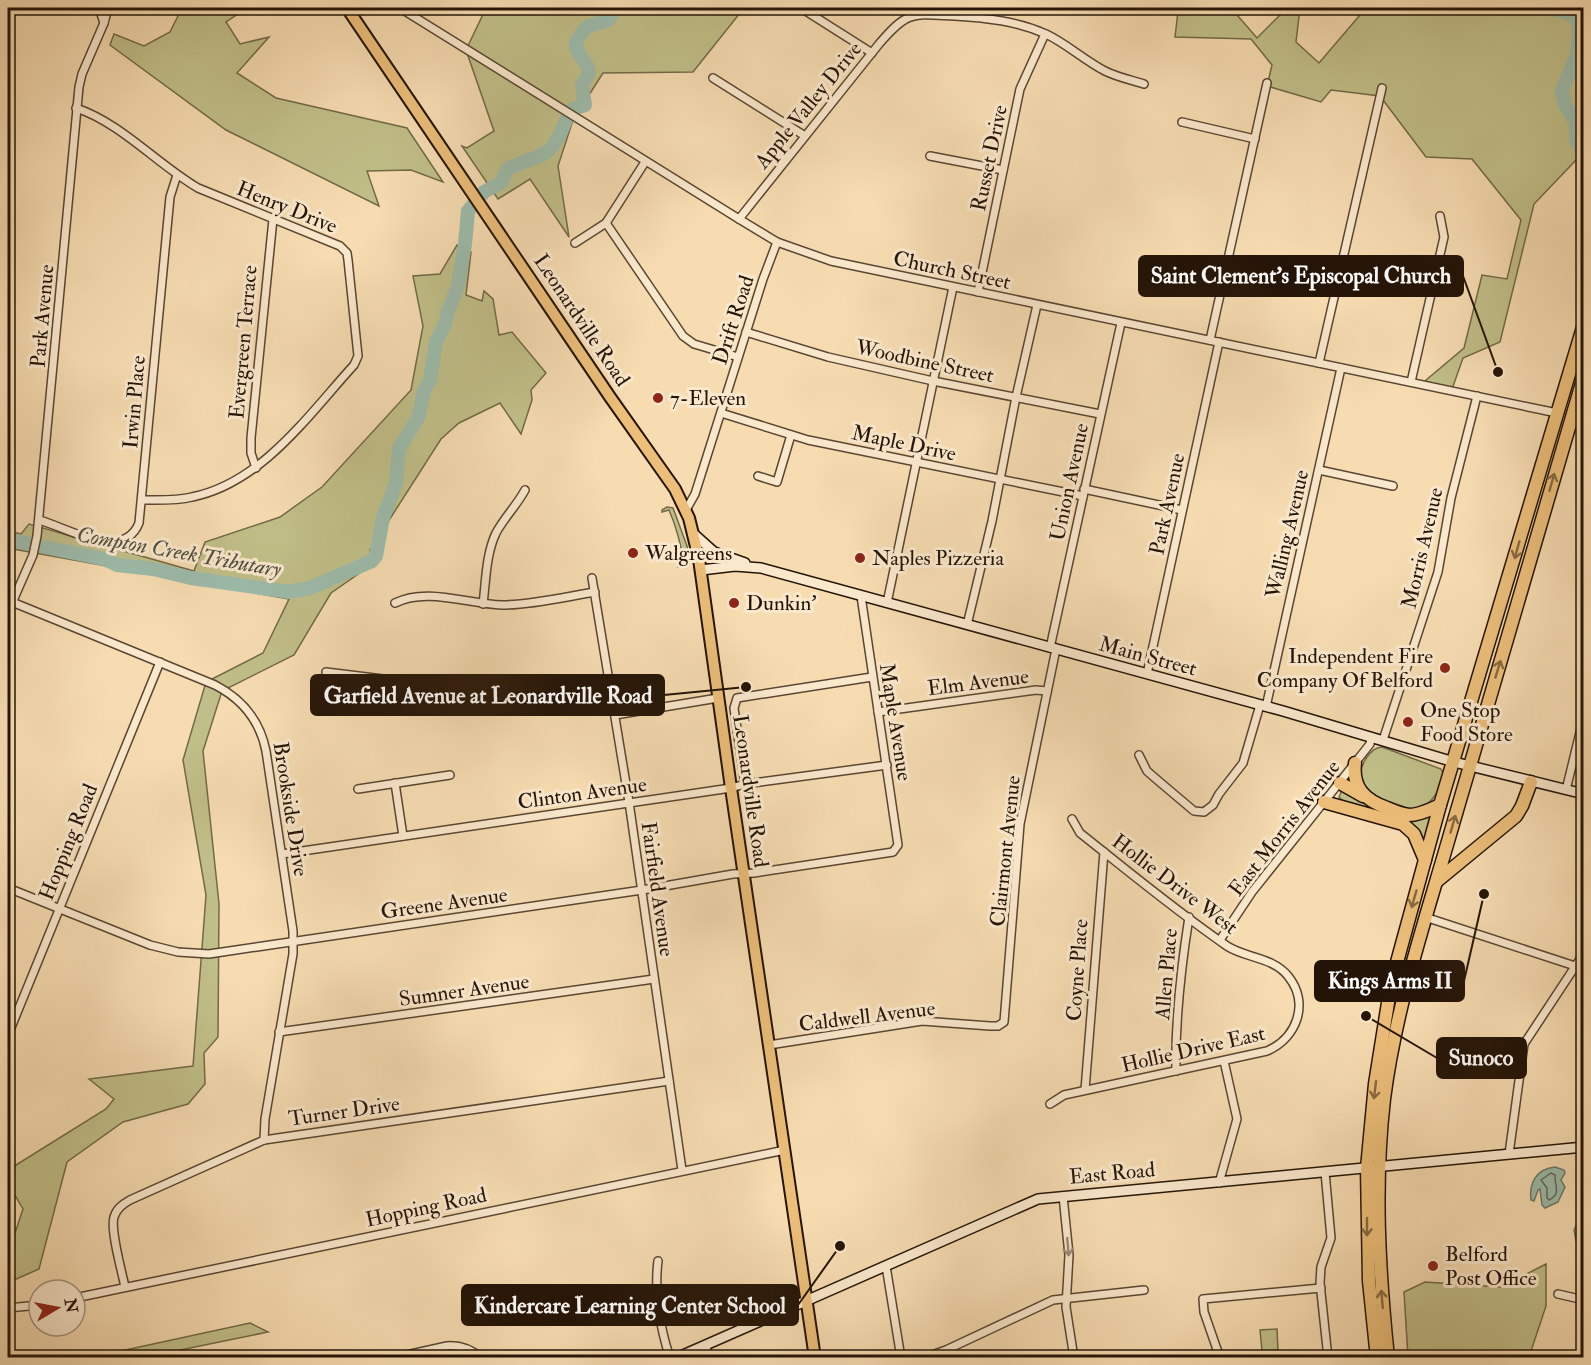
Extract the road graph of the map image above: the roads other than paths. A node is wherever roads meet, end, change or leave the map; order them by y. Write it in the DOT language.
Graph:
graph roads {
  1 [pos="99,8"];
  2 [pos="108,8"];
  3 [pos="347,8"];
  4 [pos="400,8"];
  5 [pos="801,8"];
  6 [pos="104,23"];
  7 [pos="1045,34"];
  8 [pos="872,53"];
  9 [pos="712,78"];
  10 [pos="1267,83"];
  11 [pos="1144,84"];
  12 [pos="1382,88"];
  13 [pos="76,108"];
  14 [pos="1182,122"];
  15 [pos="805,136"];
  16 [pos="1255,139"];
  17 [pos="930,156"];
  18 [pos="645,162"];
  19 [pos="1003,170"];
  20 [pos="177,175"];
  21 [pos="1440,216"];
  22 [pos="273,219"];
  23 [pos="740,219"];
  24 [pos="606,223"];
  25 [pos="777,242"];
  26 [pos="575,243"];
  27 [pos="953,287"];
  28 [pos="978,292"];
  29 [pos="1037,305"];
  30 [pos="1121,323"];
  31 [pos="1584,324"];
  32 [pos="746,332"];
  33 [pos="1210,340"];
  34 [pos="1219,342"];
  35 [pos="738,357"];
  36 [pos="1319,363"];
  37 [pos="1341,368"];
  38 [pos="1584,376"];
  39 [pos="933,381"];
  40 [pos="1411,382"];
  41 [pos="1477,396"];
  42 [pos="1016,397"];
  43 [pos="721,413"];
  44 [pos="1557,413"];
  45 [pos="1100,414"];
  46 [pos="1578,416"];
  47 [pos="791,435"];
  48 [pos="916,462"];
  49 [pos="256,468"];
  50 [pos="1318,471"];
  51 [pos="758,476"];
  52 [pos="1000,480"];
  53 [pos="1393,486"];
  54 [pos="525,490"];
  55 [pos="1083,493"];
  56 [pos="142,500"];
  57 [pos="686,510"];
  58 [pos="1182,510"];
  59 [pos="39,520"];
  60 [pos="694,535"];
  61 [pos="761,568"];
  62 [pos="701,570"];
  63 [pos="592,578"];
  64 [pos="595,592"];
  65 [pos="861,596"];
  66 [pos="12,602"];
  67 [pos="395,603"];
  68 [pos="887,603"];
  69 [pos="483,604"];
  70 [pos="8,612"];
  71 [pos="967,625"];
  72 [pos="1053,649"];
  73 [pos="160,662"];
  74 [pos="326,672"];
  75 [pos="1147,674"];
  76 [pos="873,677"];
  77 [pos="1047,691"];
  78 [pos="718,698"];
  79 [pos="1263,706"];
  80 [pos="613,707"];
  81 [pos="878,712"];
  82 [pos="615,715"];
  83 [pos="1584,716"];
  84 [pos="1371,737"];
  85 [pos="1383,740"];
  86 [pos="1139,755"];
  87 [pos="1454,762"];
  88 [pos="1356,763"];
  89 [pos="887,765"];
  90 [pos="1470,766"];
  91 [pos="450,775"];
  92 [pos="1531,782"];
  93 [pos="395,783"];
  94 [pos="1340,783"];
  95 [pos="745,784"];
  96 [pos="730,788"];
  97 [pos="358,789"];
  98 [pos="1566,790"];
  99 [pos="1584,794"];
  100 [pos="1364,796"];
  101 [pos="628,802"];
  102 [pos="1324,802"];
  103 [pos="1440,805"];
  104 [pos="1072,819"];
  105 [pos="403,836"];
  106 [pos="895,851"];
  107 [pos="1104,852"];
  108 [pos="282,854"];
  109 [pos="1425,860"];
  110 [pos="743,873"];
  111 [pos="1436,882"];
  112 [pos="8,888"];
  113 [pos="642,890"];
  114 [pos="59,909"];
  115 [pos="1189,917"];
  116 [pos="1425,917"];
  117 [pos="1220,940"];
  118 [pos="293,942"];
  119 [pos="1584,953"];
  120 [pos="1575,966"];
  121 [pos="654,979"];
  122 [pos="1294,986"];
  123 [pos="1004,1022"];
  124 [pos="279,1032"];
  125 [pos="8,1035"];
  126 [pos="769,1045"];
  127 [pos="1224,1061"];
  128 [pos="1176,1071"];
  129 [pos="669,1081"];
  130 [pos="1085,1090"];
  131 [pos="1050,1104"];
  132 [pos="264,1140"];
  133 [pos="1584,1148"];
  134 [pos="785,1150"];
  135 [pos="1509,1155"];
  136 [pos="1373,1168"];
  137 [pos="682,1170"];
  138 [pos="1325,1172"];
  139 [pos="1219,1183"];
  140 [pos="1063,1196"];
  141 [pos="658,1261"];
  142 [pos="886,1266"];
  143 [pos="125,1287"];
  144 [pos="1321,1288"];
  145 [pos="1144,1290"];
  146 [pos="1558,1294"];
  147 [pos="87,1295"];
  148 [pos="1066,1298"];
  149 [pos="1584,1300"];
  150 [pos="807,1301"];
  151 [pos="27,1306"];
  152 [pos="8,1308"];
  153 [pos="706,1345"];
  154 [pos="393,1358"];
  155 [pos="482,1358"];
  156 [pos="670,1358"];
  157 [pos="676,1358"];
  158 [pos="708,1358"];
  159 [pos="816,1358"];
  160 [pos="901,1358"];
  161 [pos="923,1358"];
  162 [pos="1074,1358"];
  163 [pos="1220,1358"];
  164 [pos="1328,1358"];
  165 [pos="1377,1358"];
  166 [pos="1388,1358"];
  1 -- 6 [label="street"];
  2 -- 6 [label="street, Park Avenue"];
  3 -- 57 [label="main road, Leonardville Road"];
  4 -- 18 [label="street, Church Street"];
  5 -- 8 [label="street"];
  6 -- 13 [label="street, Park Avenue"];
  7 -- 8 [label="street, Apple Valley Drive"];
  7 -- 11 [label="street, Apple Valley Drive"];
  7 -- 19 [label="street, Russet Drive"];
  8 -- 15 [label="street, Apple Valley Drive"];
  9 -- 15 [label="street"];
  10 -- 16 [label="street"];
  12 -- 36 [label="street"];
  13 -- 20 [label="street, Henry Drive"];
  13 -- 59 [label="street, Park Avenue"];
  14 -- 16 [label="street"];
  15 -- 23 [label="street, Apple Valley Drive"];
  16 -- 33 [label="street"];
  17 -- 19 [label="street"];
  18 -- 23 [label="street, Church Street"];
  18 -- 24 [label="street"];
  19 -- 28 [label="street, Russet Drive"];
  20 -- 22 [label="street, Henry Drive"];
  20 -- 56 [label="street, Irwin Place"];
  21 -- 40 [label="street"];
  22 -- 49 [label="street, Evergreen Terrace"];
  22 -- 49 [label="street, Henry Drive"];
  23 -- 25 [label="street, Church Street"];
  24 -- 26 [label="street"];
  24 -- 35 [label="street"];
  25 -- 27 [label="street, Church Street"];
  25 -- 32 [label="street, Drift Road"];
  27 -- 28 [label="street, Church Street"];
  27 -- 39 [label="street"];
  28 -- 29 [label="street, Church Street"];
  29 -- 30 [label="street, Church Street"];
  29 -- 42 [label="street"];
  30 -- 33 [label="street, Church Street"];
  30 -- 45 [label="street, Union Avenue"];
  31 -- 44 [label="highway"];
  32 -- 35 [label="street, Drift Road"];
  32 -- 39 [label="street, Woodbine Street"];
  33 -- 34 [label="street, Church Street"];
  34 -- 36 [label="street, Church Street"];
  34 -- 58 [label="street, Park Avenue"];
  35 -- 43 [label="street, Drift Road"];
  36 -- 37 [label="street, Church Street"];
  37 -- 40 [label="street, Church Street"];
  37 -- 50 [label="street, Walling Avenue"];
  38 -- 46 [label="highway"];
  39 -- 42 [label="street, Woodbine Street"];
  39 -- 48 [label="street"];
  40 -- 41 [label="street, Church Street"];
  41 -- 44 [label="street, Church Street"];
  41 -- 85 [label="street, Morris Avenue"];
  42 -- 45 [label="street, Woodbine Street"];
  42 -- 52 [label="street"];
  43 -- 47 [label="street, Maple Drive"];
  43 -- 57 [label="street, Drift Road"];
  44 -- 87 [label="highway, one-way"];
  45 -- 55 [label="street, Union Avenue"];
  90 -- 46 [label="highway, one-way"];
  47 -- 48 [label="street, Maple Drive"];
  47 -- 51 [label="street"];
  48 -- 52 [label="street, Maple Drive"];
  48 -- 68 [label="street"];
  49 -- 56 [label="street, Henry Drive"];
  50 -- 53 [label="street"];
  50 -- 79 [label="street, Walling Avenue"];
  52 -- 55 [label="street, Maple Drive"];
  52 -- 71 [label="street"];
  54 -- 69 [label="street"];
  55 -- 58 [label="street, Maple Drive"];
  55 -- 72 [label="street, Union Avenue"];
  56 -- 59 [label="street, Irwin Place"];
  57 -- 60 [label="main road, Leonardville Road"];
  58 -- 75 [label="street, Park Avenue"];
  59 -- 66 [label="street, Park Avenue"];
  60 -- 61 [label="street"];
  60 -- 62 [label="main road, Leonardville Road"];
  61 -- 62 [label="street, Main Street"];
  61 -- 65 [label="street, Main Street"];
  62 -- 78 [label="main road, Leonardville Road"];
  63 -- 64 [label="street, Fairfield Avenue"];
  64 -- 69 [label="street"];
  64 -- 80 [label="street, Fairfield Avenue"];
  65 -- 68 [label="street, Main Street"];
  65 -- 76 [label="street, Maple Avenue"];
  66 -- 70 [label="street, Park Avenue"];
  66 -- 73 [label="street, Brookside Drive"];
  67 -- 69 [label="street"];
  68 -- 71 [label="street, Main Street"];
  71 -- 72 [label="street, Main Street"];
  72 -- 75 [label="street, Main Street"];
  72 -- 77 [label="street, Clairmont Avenue"];
  73 -- 108 [label="street, Brookside Drive"];
  73 -- 114 [label="street, Hopping Road"];
  74 -- 80 [label="street"];
  75 -- 79 [label="street, Main Street"];
  76 -- 81 [label="street, Maple Avenue"];
  76 -- 95 [label="street"];
  77 -- 81 [label="street, Elm Avenue"];
  77 -- 123 [label="street, Clairmont Avenue"];
  78 -- 82 [label="street"];
  78 -- 96 [label="main road, Leonardville Road"];
  79 -- 84 [label="street, Main Street"];
  79 -- 86 [label="street, Walling Avenue"];
  80 -- 82 [label="street, Fairfield Avenue"];
  81 -- 89 [label="street, Maple Avenue"];
  82 -- 101 [label="street, Fairfield Avenue"];
  83 -- 98 [label="street"];
  84 -- 85 [label="street, Main Street"];
  84 -- 88 [label="street, East Morris Avenue"];
  85 -- 87 [label="street, Main Street"];
  87 -- 90 [label="street, Main Street"];
  87 -- 103 [label="highway"];
  88 -- 94 [label="street, East Morris Avenue"];
  88 -- 100 [label="highway"];
  89 -- 95 [label="street, Clinton Avenue"];
  89 -- 106 [label="street, Maple Avenue"];
  90 -- 92 [label="street, Main Street"];
  111 -- 90 [label="highway, one-way"];
  91 -- 93 [label="street"];
  92 -- 98 [label="street, Main Street"];
  92 -- 111 [label="highway"];
  93 -- 97 [label="street"];
  93 -- 105 [label="street"];
  94 -- 100 [label="highway"];
  94 -- 102 [label="street, East Morris Avenue"];
  95 -- 96 [label="street, Clinton Avenue"];
  96 -- 101 [label="street, Clinton Avenue"];
  96 -- 110 [label="main road, Leonardville Road"];
  98 -- 99 [label="street, Main Street"];
  100 -- 103 [label="highway"];
  101 -- 105 [label="street, Clinton Avenue"];
  101 -- 113 [label="street, Fairfield Avenue"];
  102 -- 109 [label="highway"];
  102 -- 117 [label="street, East Morris Avenue"];
  103 -- 109 [label="highway"];
  104 -- 107 [label="street, Hollie Drive West"];
  105 -- 108 [label="street, Clinton Avenue"];
  106 -- 110 [label="street, Greene Avenue"];
  107 -- 115 [label="street, Hollie Drive West"];
  107 -- 130 [label="street, Coyne Place"];
  108 -- 118 [label="street, Brookside Drive"];
  109 -- 136 [label="highway, one-way"];
  110 -- 113 [label="street, Greene Avenue"];
  110 -- 126 [label="main road, Leonardville Road"];
  111 -- 116 [label="highway"];
  112 -- 114 [label="street, Greene Avenue"];
  113 -- 118 [label="street, Greene Avenue"];
  113 -- 121 [label="street, Fairfield Avenue"];
  114 -- 118 [label="street, Greene Avenue"];
  114 -- 125 [label="street, Hopping Road"];
  115 -- 117 [label="street, Hollie Drive West"];
  115 -- 128 [label="street, Allen Place"];
  116 -- 120 [label="street"];
  116 -- 136 [label="highway"];
  117 -- 122 [label="street, Hollie Drive West"];
  118 -- 124 [label="street, Brookside Drive"];
  119 -- 120 [label="street"];
  120 -- 135 [label="street"];
  121 -- 124 [label="street, Sumner Avenue"];
  121 -- 129 [label="street, Fairfield Avenue"];
  122 -- 127 [label="street, Hollie Drive East"];
  123 -- 126 [label="street, Caldwell Avenue"];
  124 -- 132 [label="street, Brookside Drive"];
  126 -- 134 [label="main road, Leonardville Road"];
  127 -- 128 [label="street, Hollie Drive East"];
  127 -- 139 [label="street"];
  128 -- 130 [label="street, Hollie Drive East"];
  129 -- 132 [label="street, Turner Drive"];
  129 -- 137 [label="street, Fairfield Avenue"];
  130 -- 131 [label="street, Hollie Drive East"];
  132 -- 143 [label="street, Turner Drive"];
  133 -- 135 [label="street, East Road"];
  134 -- 137 [label="street, Hopping Road"];
  134 -- 150 [label="main road, Leonardville Road"];
  135 -- 136 [label="street, East Road"];
  136 -- 138 [label="street, East Road"];
  136 -- 165 [label="highway, one-way"];
  166 -- 136 [label="highway, one-way"];
  137 -- 143 [label="street, Hopping Road"];
  138 -- 139 [label="street, East Road"];
  138 -- 144 [label="street"];
  139 -- 140 [label="street, East Road"];
  140 -- 142 [label="street, East Road"];
  140 -- 148 [label="street, one-way"];
  141 -- 156 [label="street"];
  142 -- 150 [label="street, East Road"];
  142 -- 160 [label="street"];
  143 -- 147 [label="street, Hopping Road"];
  144 -- 163 [label="street"];
  144 -- 164 [label="street"];
  145 -- 148 [label="street"];
  146 -- 149 [label="street"];
  148 -- 161 [label="street"];
  148 -- 162 [label="street"];
  150 -- 153 [label="street, East Road"];
  150 -- 159 [label="main road, Leonardville Road"];
  151 -- 152 [label="street"];
  153 -- 157 [label="street, East Road"];
  153 -- 158 [label="street"];
  154 -- 155 [label="street"];
}
